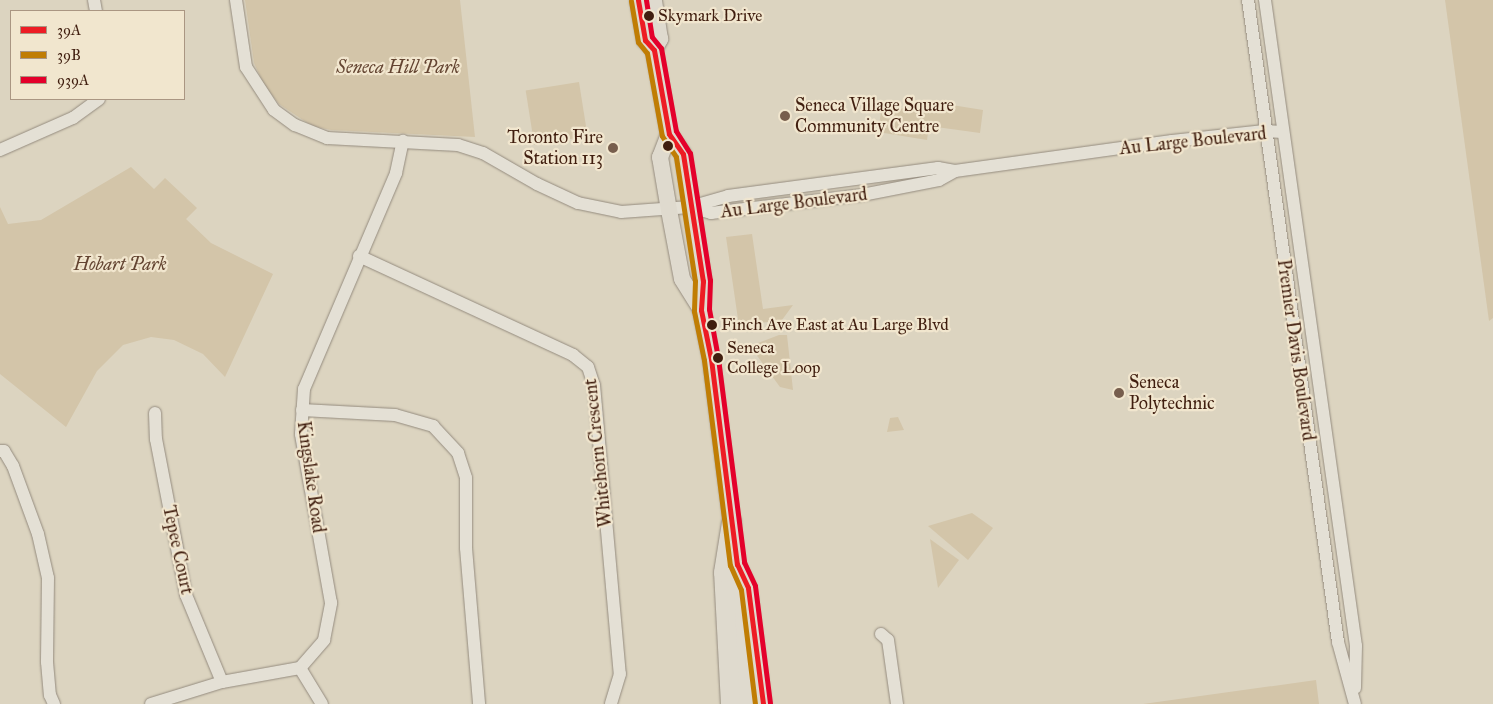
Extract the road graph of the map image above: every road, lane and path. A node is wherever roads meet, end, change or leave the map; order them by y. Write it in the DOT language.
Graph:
graph roads {
  1 [pos="236,0"];
  2 [pos="638,0"];
  3 [pos="654,0"];
  4 [pos="1248,0"];
  5 [pos="1265,0"];
  6 [pos="654,50"];
  7 [pos="98,100"];
  8 [pos="1264,131"];
  9 [pos="1282,132"];
  10 [pos="669,134"];
  11 [pos="404,141"];
  12 [pos="0,150"];
  13 [pos="690,207"];
  14 [pos="669,210"];
  15 [pos="358,256"];
  16 [pos="701,310"];
  17 [pos="302,410"];
  18 [pos="155,413"];
  19 [pos="0,451"];
  20 [pos="731,522"];
  21 [pos="737,564"];
  22 [pos="881,634"];
  23 [pos="300,668"];
  24 [pos="222,682"];
  25 [pos="1355,701"];
  26 [pos="54,704"];
  27 [pos="151,704"];
  28 [pos="322,704"];
  29 [pos="479,704"];
  30 [pos="611,704"];
  31 [pos="730,704"];
  32 [pos="747,704"];
  33 [pos="763,704"];
  34 [pos="897,704"];
  1 -- 11 [label="street"];
  2 -- 6 [label="main road"];
  3 -- 6 [label="main road"];
  4 -- 8 [label="street, Premier Davis Boulevard"];
  5 -- 9 [label="street, Premier Davis Boulevard"];
  6 -- 10 [label="main road"];
  7 -- 12 [label="street"];
  8 -- 9 [label="street, Au Large Boulevard"];
  8 -- 13 [label="street, Au Large Boulevard"];
  8 -- 25 [label="street, Premier Davis Boulevard"];
  9 -- 25 [label="street, Premier Davis Boulevard"];
  10 -- 13 [label="main road"];
  10 -- 14 [label="main road"];
  11 -- 14 [label="street"];
  11 -- 15 [label="street, Kingslake Road"];
  13 -- 14 [label="street"];
  13 -- 16 [label="main road"];
  14 -- 16 [label="main road"];
  15 -- 17 [label="street, Kingslake Road"];
  15 -- 30 [label="street, Whitehorn Crescent"];
  16 -- 20 [label="main road"];
  17 -- 23 [label="street, Kingslake Road"];
  17 -- 29 [label="street"];
  18 -- 24 [label="street, Tepee Court"];
  19 -- 26 [label="street"];
  20 -- 21 [label="main road"];
  20 -- 31 [label="highway"];
  21 -- 32 [label="main road"];
  21 -- 33 [label="main road"];
  22 -- 34 [label="street"];
  23 -- 24 [label="street"];
  23 -- 28 [label="street"];
  24 -- 27 [label="street"];
}
